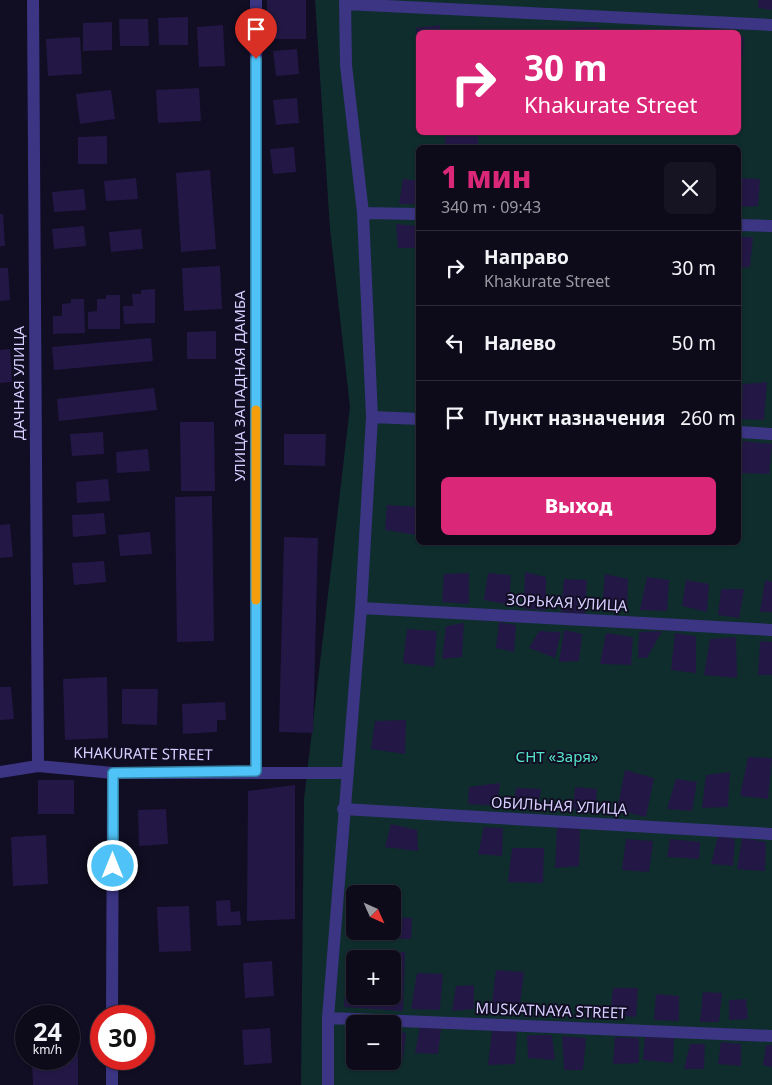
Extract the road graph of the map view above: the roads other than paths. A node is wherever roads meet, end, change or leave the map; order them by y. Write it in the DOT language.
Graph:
graph roads {
  1 [pos="33,0"];
  2 [pos="256,0"];
  3 [pos="345,2"];
  4 [pos="772,25"];
  5 [pos="363,213"];
  6 [pos="416,214"];
  7 [pos="741,225"];
  8 [pos="772,226"];
  9 [pos="372,417"];
  10 [pos="416,419"];
  11 [pos="741,432"];
  12 [pos="772,434"];
  13 [pos="361,608"];
  14 [pos="772,630"];
  15 [pos="38,766"];
  16 [pos="256,771"];
  17 [pos="0,772"];
  18 [pos="113,773"];
  19 [pos="348,773"];
  20 [pos="343,810"];
  21 [pos="772,834"];
  22 [pos="112,1005"];
  23 [pos="328,1018"];
  24 [pos="772,1036"];
  25 [pos="112,1070"];
  26 [pos="112,1085"];
  27 [pos="328,1085"];
  1 -- 15 [label="street, ДАЧНАЯ УЛИЦА"];
  2 -- 16 [label="street, УЛИЦА ЗАПАДНАЯ ДАМБА"];
  3 -- 4 [label="street"];
  3 -- 5 [label="street"];
  5 -- 6 [label="street"];
  5 -- 9 [label="street"];
  7 -- 8 [label="street"];
  9 -- 10 [label="street"];
  9 -- 13 [label="street"];
  11 -- 12 [label="street"];
  13 -- 14 [label="street, ЗОРЬКАЯ УЛИЦА"];
  13 -- 19 [label="street"];
  15 -- 17 [label="street, KHAKURATE STREET"];
  15 -- 18 [label="street, KHAKURATE STREET"];
  16 -- 18 [label="street, KHAKURATE STREET"];
  16 -- 19 [label="street, KHAKURATE STREET"];
  18 -- 22 [label="street"];
  19 -- 20 [label="street"];
  20 -- 21 [label="street, ОБИЛЬНАЯ УЛИЦА"];
  20 -- 23 [label="street"];
  23 -- 24 [label="street, MUSKATNAYA STREET"];
  23 -- 27 [label="street"];
  25 -- 26 [label="street"];
}
